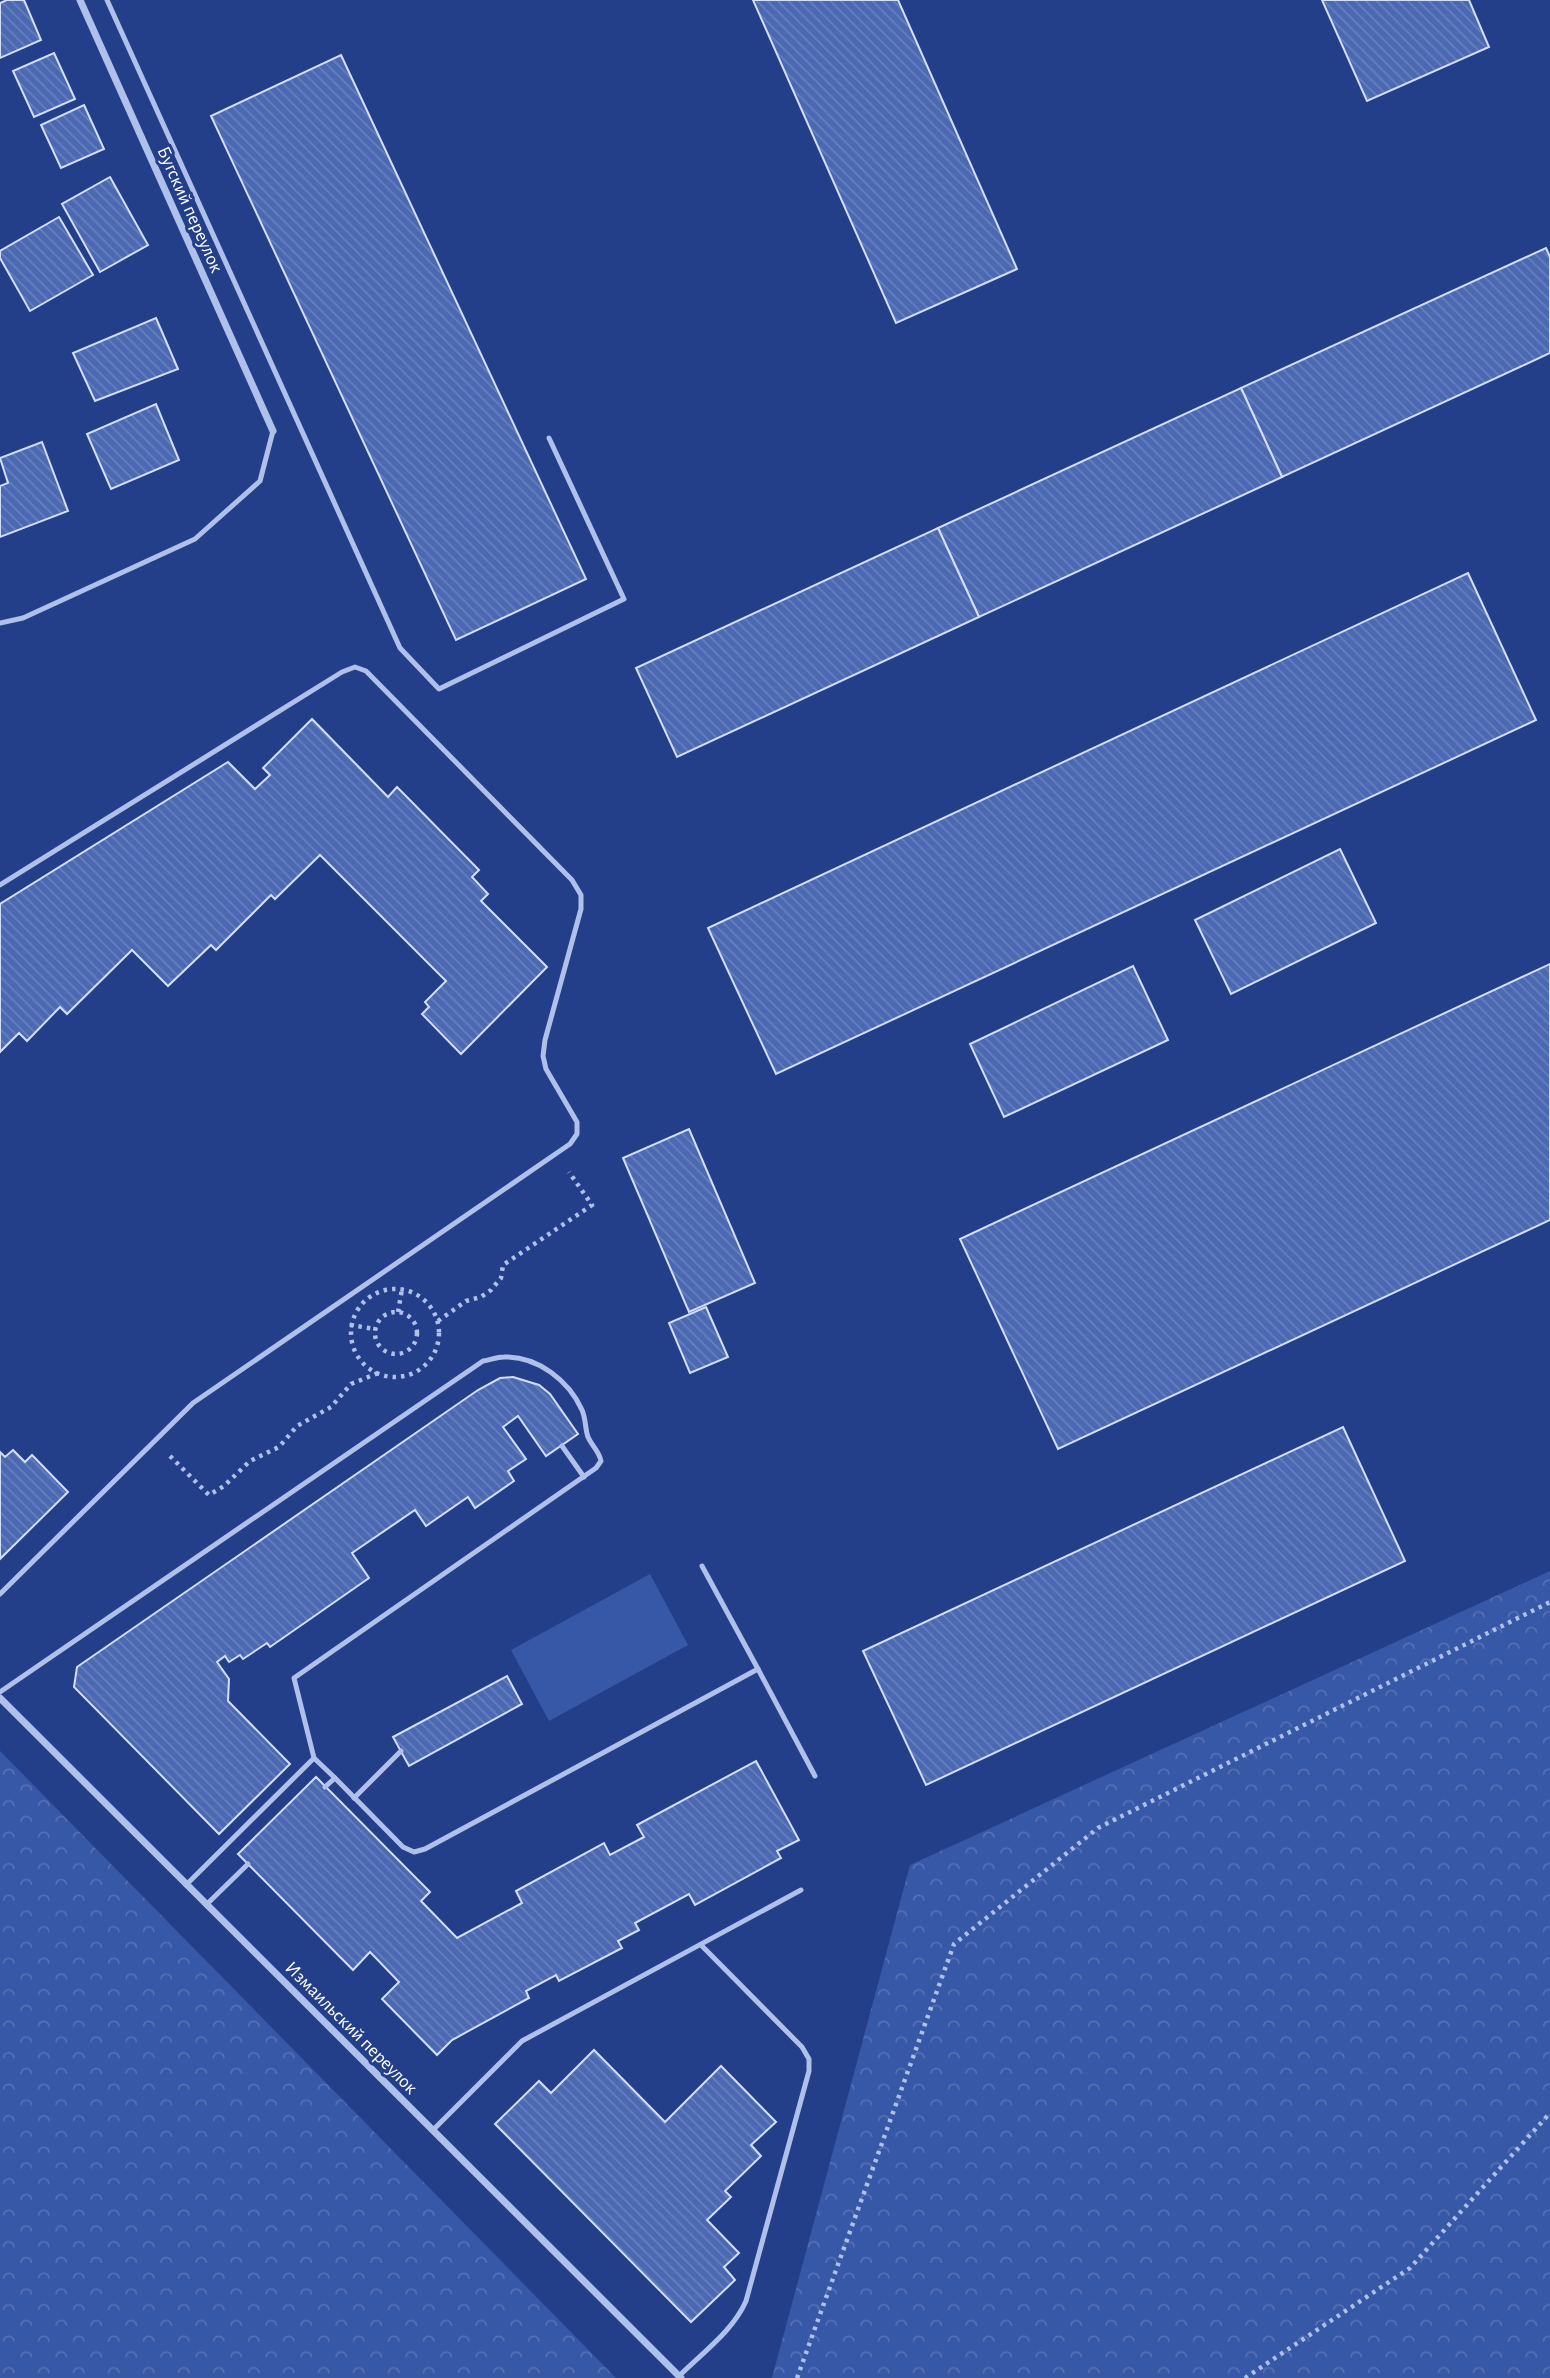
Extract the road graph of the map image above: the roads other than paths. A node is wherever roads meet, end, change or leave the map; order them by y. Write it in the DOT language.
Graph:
graph roads {
  1 [pos="80,0"];
  2 [pos="107,0"];
  3 [pos="273,431"];
  4 [pos="549,438"];
  5 [pos="0,623"];
  6 [pos="0,885"];
  7 [pos="562,1446"];
  8 [pos="583,1477"];
  9 [pos="702,1566"];
  10 [pos="0,1594"];
  11 [pos="758,1669"];
  12 [pos="0,1692"];
  13 [pos="0,1698"];
  14 [pos="401,1751"];
  15 [pos="314,1758"];
  16 [pos="816,1776"];
  17 [pos="335,1778"];
  18 [pos="326,1787"];
  19 [pos="354,1798"];
  20 [pos="248,1864"];
  21 [pos="186,1885"];
  22 [pos="801,1890"];
  23 [pos="206,1905"];
  24 [pos="701,1945"];
  25 [pos="433,2130"];
  26 [pos="680,2377"];
  1 -- 3 [label="street, Бугский переулок"];
  2 -- 4 [label="lane"];
  3 -- 5 [label="lane"];
  6 -- 10 [label="lane"];
  7 -- 8 [label="lane"];
  8 -- 12 [label="lane"];
  8 -- 15 [label="lane"];
  9 -- 11 [label="lane"];
  11 -- 16 [label="lane"];
  11 -- 19 [label="lane"];
  13 -- 21 [label="street, Измаильский переулок"];
  14 -- 19 [label="lane"];
  15 -- 17 [label="lane"];
  15 -- 21 [label="lane"];
  17 -- 18 [label="lane"];
  17 -- 19 [label="lane"];
  20 -- 23 [label="lane"];
  21 -- 23 [label="street, Измаильский переулок"];
  22 -- 24 [label="lane"];
  23 -- 25 [label="street, Измаильский переулок"];
  24 -- 25 [label="lane"];
  24 -- 26 [label="lane"];
  25 -- 26 [label="street, Измаильский переулок"];
}
